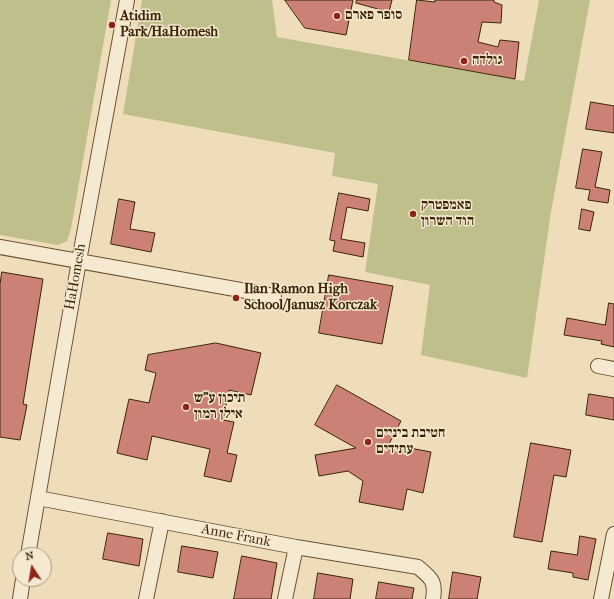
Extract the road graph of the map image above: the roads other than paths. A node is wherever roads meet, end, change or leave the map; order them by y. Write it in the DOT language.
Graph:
graph roads {
  1 [pos="127,0"];
  2 [pos="0,247"];
  3 [pos="79,261"];
  4 [pos="274,296"];
  5 [pos="598,366"];
  6 [pos="614,369"];
  7 [pos="38,498"];
  8 [pos="162,522"];
  9 [pos="614,534"];
  10 [pos="29,547"];
  11 [pos="296,547"];
  12 [pos="22,587"];
  13 [pos="20,599"];
  14 [pos="146,599"];
  15 [pos="285,599"];
  16 [pos="433,599"];
  17 [pos="601,599"];
  1 -- 3 [label="street, HaHomesh"];
  2 -- 3 [label="street"];
  3 -- 4 [label="street"];
  3 -- 7 [label="street, HaHomesh"];
  5 -- 6 [label="street"];
  7 -- 8 [label="street, Anne Frank"];
  7 -- 10 [label="street, HaHomesh"];
  8 -- 11 [label="street, Anne Frank"];
  8 -- 14 [label="street"];
  9 -- 17 [label="street"];
  11 -- 15 [label="street"];
  11 -- 16 [label="street, Anne Frank"];
  12 -- 13 [label="street"];
}
